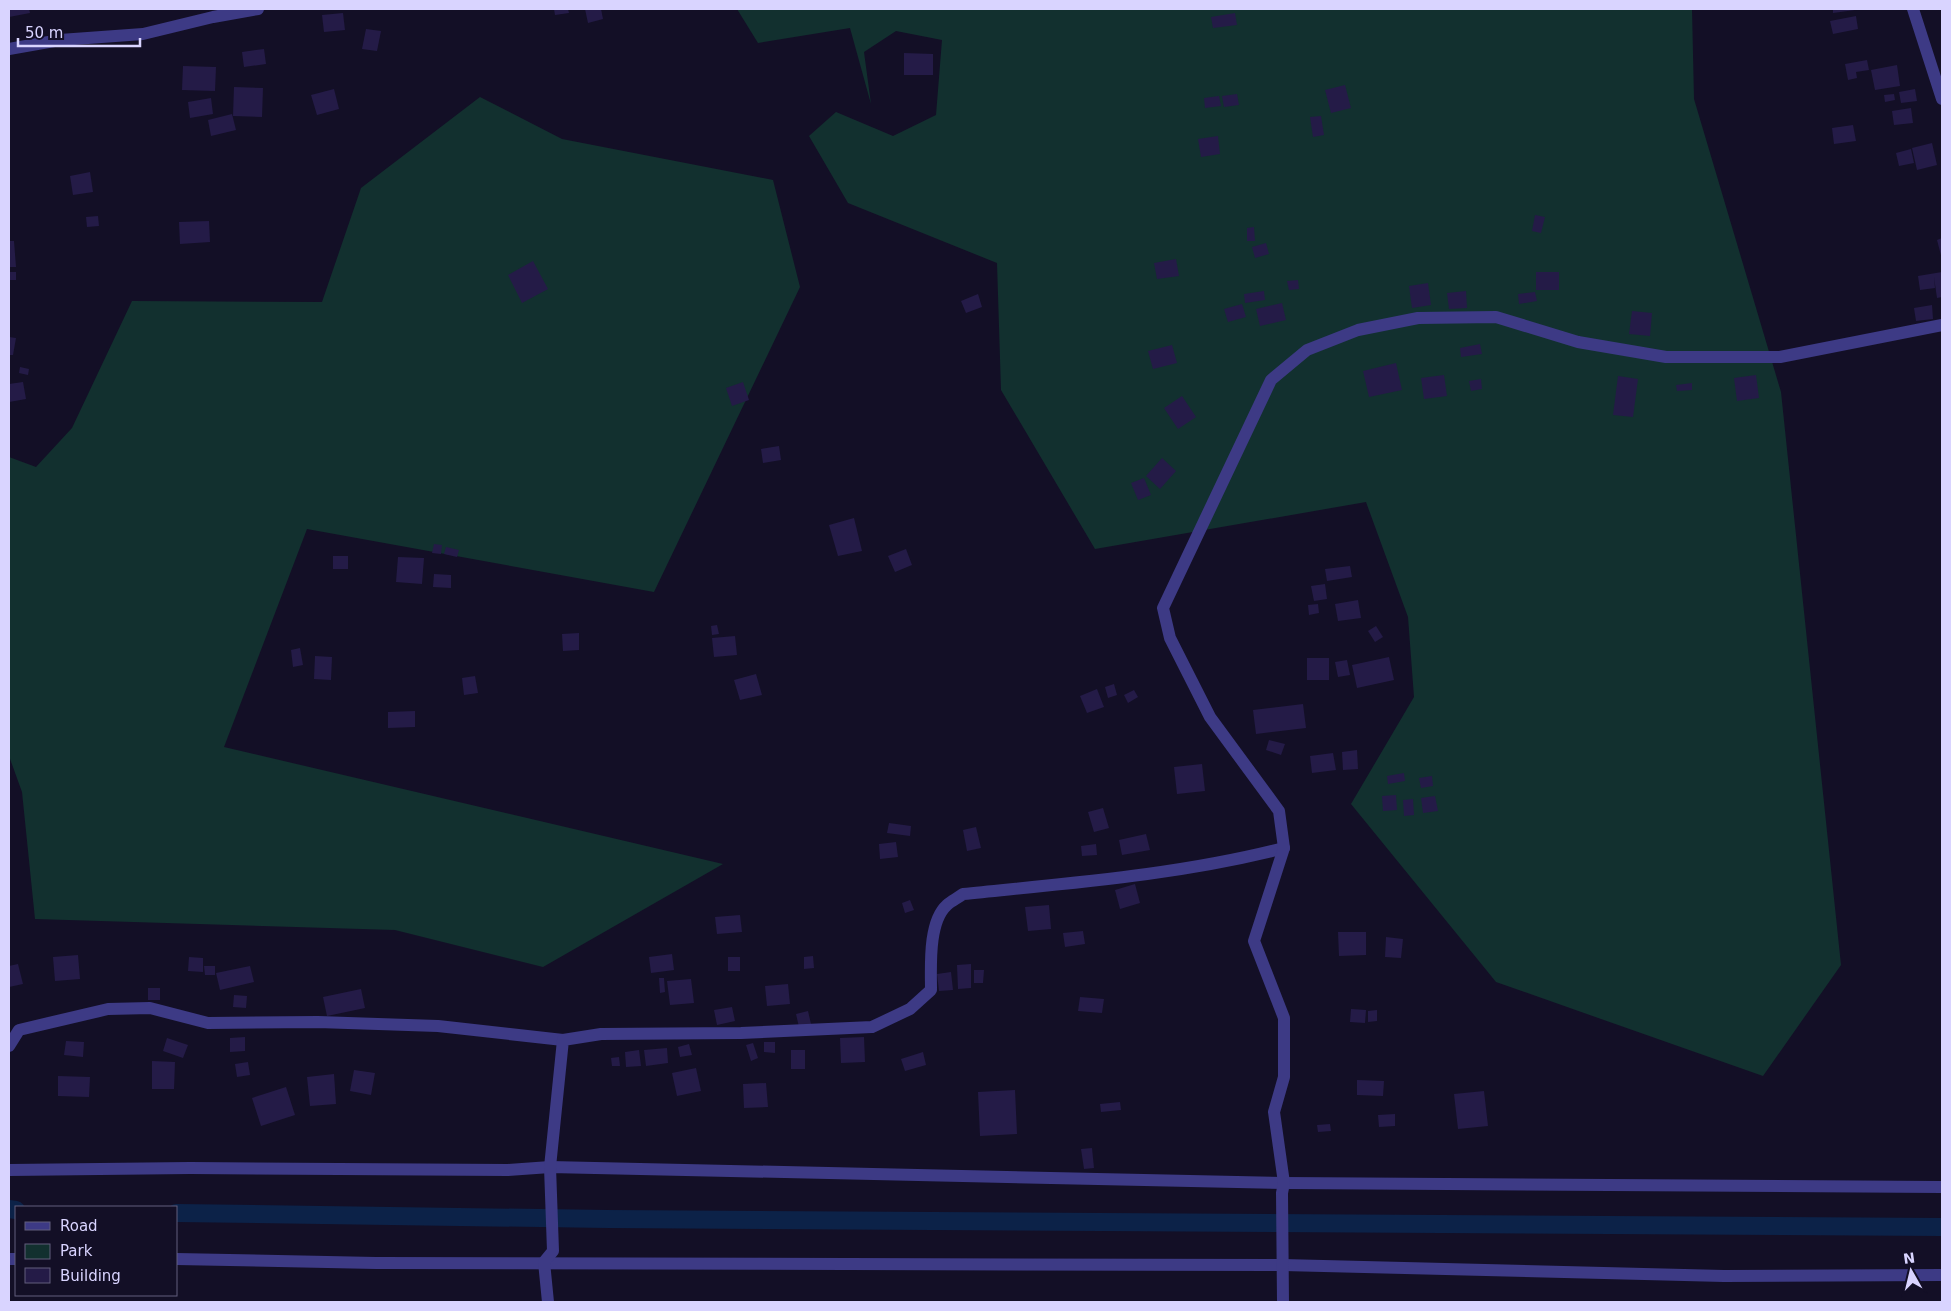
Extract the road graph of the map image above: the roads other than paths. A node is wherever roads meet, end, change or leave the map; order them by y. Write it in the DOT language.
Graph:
graph roads {
  1 [pos="258,9"];
  2 [pos="1913,9"];
  3 [pos="9,49"];
  4 [pos="1942,99"];
  5 [pos="1942,325"];
  6 [pos="1284,848"];
  7 [pos="563,1040"];
  8 [pos="9,1046"];
  9 [pos="550,1167"];
  10 [pos="9,1170"];
  11 [pos="1942,1187"];
  12 [pos="1283,1188"];
  13 [pos="178,1259"];
  14 [pos="1283,1260"];
  15 [pos="544,1262"];
  16 [pos="1942,1275"];
  17 [pos="548,1302"];
  18 [pos="1283,1302"];
  1 -- 3 [label="street"];
  2 -- 4 [label="street"];
  5 -- 6 [label="street"];
  6 -- 7 [label="street"];
  6 -- 12 [label="street"];
  7 -- 8 [label="street"];
  7 -- 9 [label="street"];
  9 -- 10 [label="street"];
  9 -- 12 [label="street"];
  9 -- 15 [label="street"];
  11 -- 12 [label="street"];
  12 -- 14 [label="street"];
  13 -- 15 [label="street"];
  14 -- 15 [label="street"];
  14 -- 16 [label="street"];
  14 -- 18 [label="street"];
  15 -- 17 [label="street"];
}
